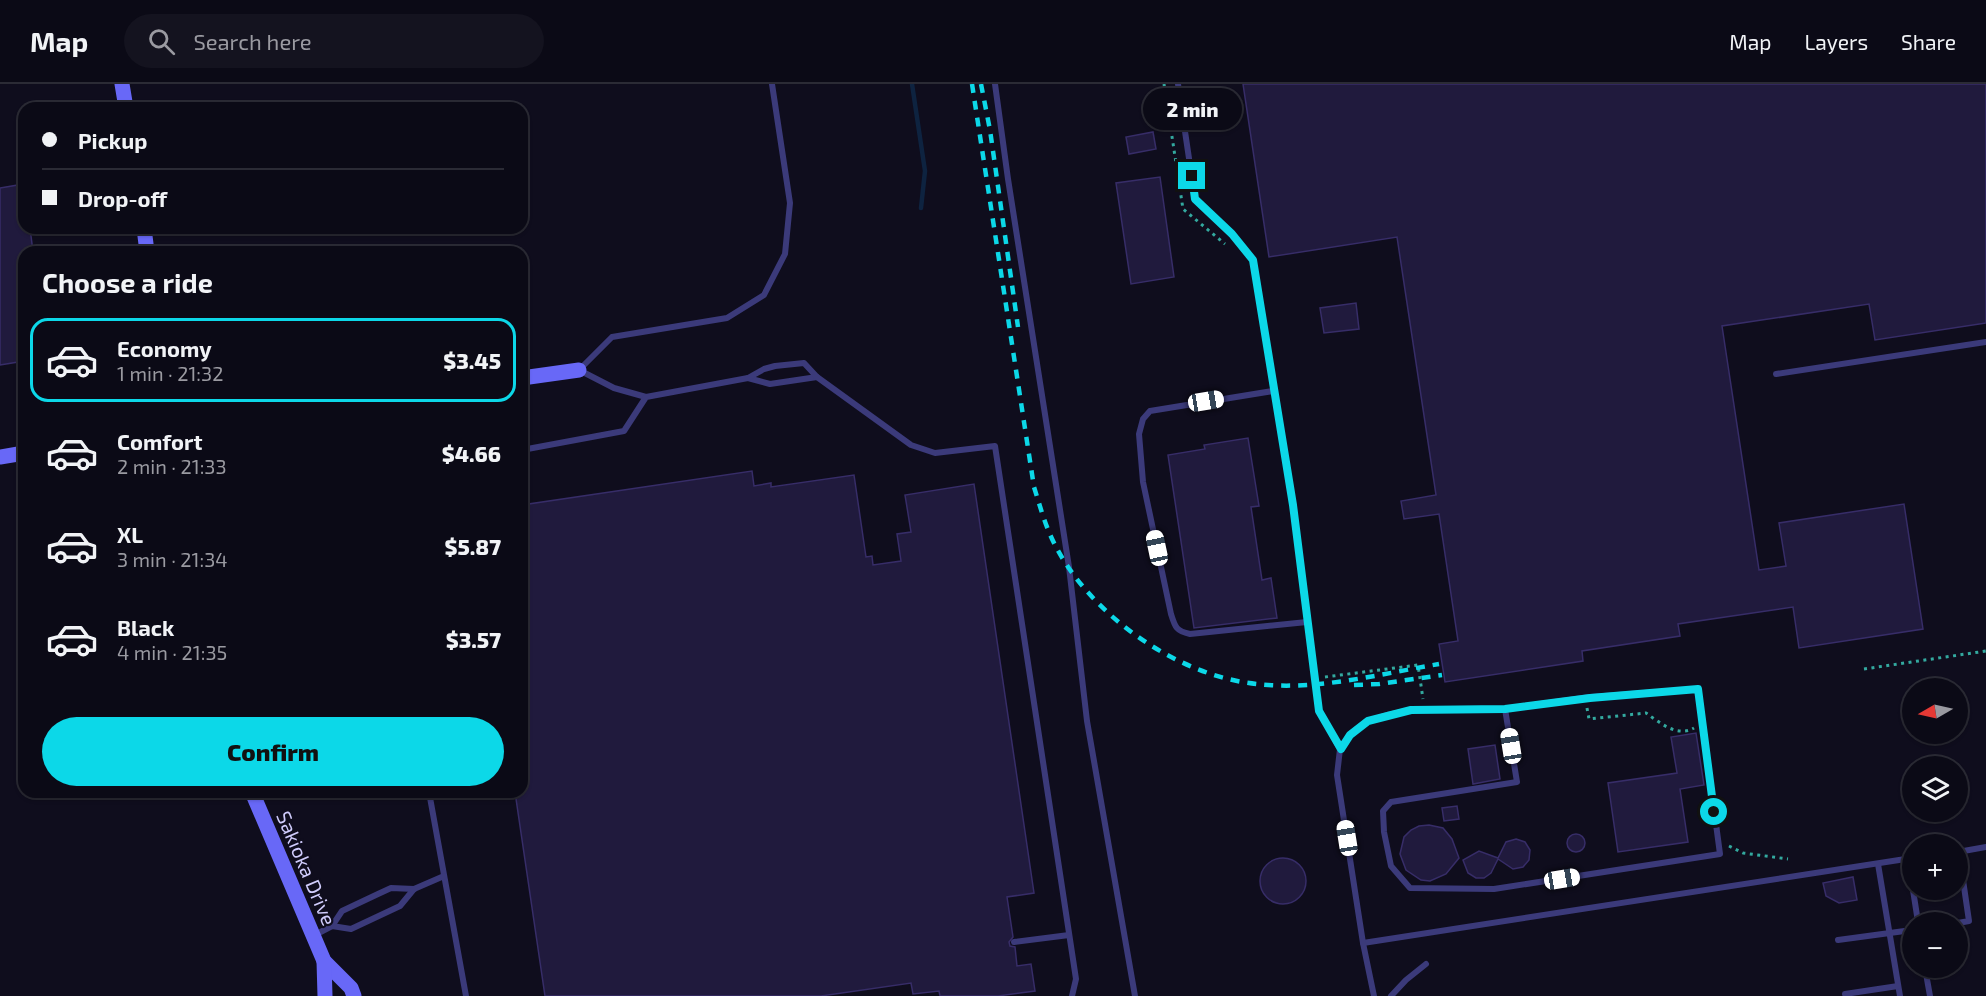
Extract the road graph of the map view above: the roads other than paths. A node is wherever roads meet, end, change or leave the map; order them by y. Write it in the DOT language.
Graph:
graph roads {
  1 [pos="122,84"];
  2 [pos="772,84"];
  3 [pos="995,84"];
  4 [pos="1178,84"];
  5 [pos="125,102"];
  6 [pos="1986,342"];
  7 [pos="579,370"];
  8 [pos="1776,374"];
  9 [pos="528,377"];
  10 [pos="817,377"];
  11 [pos="748,378"];
  12 [pos="1274,391"];
  13 [pos="646,397"];
  14 [pos="528,449"];
  15 [pos="18,454"];
  16 [pos="0,457"];
  17 [pos="1307,622"];
  18 [pos="1505,709"];
  19 [pos="1341,749"];
  20 [pos="255,798"];
  21 [pos="430,798"];
  22 [pos="1986,847"];
  23 [pos="1968,850"];
  24 [pos="1902,860"];
  25 [pos="1878,864"];
  26 [pos="444,876"];
  27 [pos="414,889"];
  28 [pos="332,926"];
  29 [pos="1902,931"];
  30 [pos="1891,933"];
  31 [pos="1069,935"];
  32 [pos="313,936"];
  33 [pos="1838,940"];
  34 [pos="1014,942"];
  35 [pos="1363,943"];
  36 [pos="324,961"];
  37 [pos="1426,964"];
  38 [pos="1927,978"];
  39 [pos="1898,986"];
  40 [pos="1845,994"];
  41 [pos="324,996"];
  42 [pos="354,996"];
  43 [pos="466,996"];
  44 [pos="1072,996"];
  45 [pos="1135,996"];
  46 [pos="1374,996"];
  47 [pos="1391,996"];
  48 [pos="1900,996"];
  49 [pos="1930,996"];
  1 -- 5 [label="street"];
  2 -- 7 [label="lane"];
  3 -- 45 [label="lane"];
  4 -- 12 [label="lane"];
  6 -- 8 [label="lane"];
  7 -- 9 [label="street"];
  7 -- 13 [label="lane"];
  10 -- 11 [label="lane"];
  10 -- 11 [label="lane"];
  10 -- 31 [label="lane"];
  11 -- 13 [label="lane"];
  12 -- 17 [label="lane"];
  12 -- 17 [label="lane"];
  13 -- 14 [label="lane"];
  15 -- 16 [label="street"];
  17 -- 19 [label="lane"];
  18 -- 18 [label="lane"];
  18 -- 19 [label="lane"];
  19 -- 35 [label="lane"];
  20 -- 32 [label="street, Sakioka Drive"];
  21 -- 26 [label="lane"];
  22 -- 23 [label="lane"];
  24 -- 25 [label="lane"];
  25 -- 30 [label="lane"];
  25 -- 35 [label="lane"];
  26 -- 27 [label="lane"];
  26 -- 43 [label="lane"];
  27 -- 28 [label="lane"];
  27 -- 28 [label="lane"];
  28 -- 32 [label="lane"];
  29 -- 30 [label="lane"];
  30 -- 33 [label="lane"];
  30 -- 39 [label="lane"];
  31 -- 34 [label="lane"];
  31 -- 44 [label="lane"];
  32 -- 36 [label="street, Sakioka Drive"];
  35 -- 46 [label="lane"];
  36 -- 41 [label="street, Sakioka Drive"];
  36 -- 42 [label="street, Sakioka Drive"];
  37 -- 47 [label="lane"];
  38 -- 49 [label="lane"];
  39 -- 40 [label="lane"];
  39 -- 48 [label="lane"];
}
